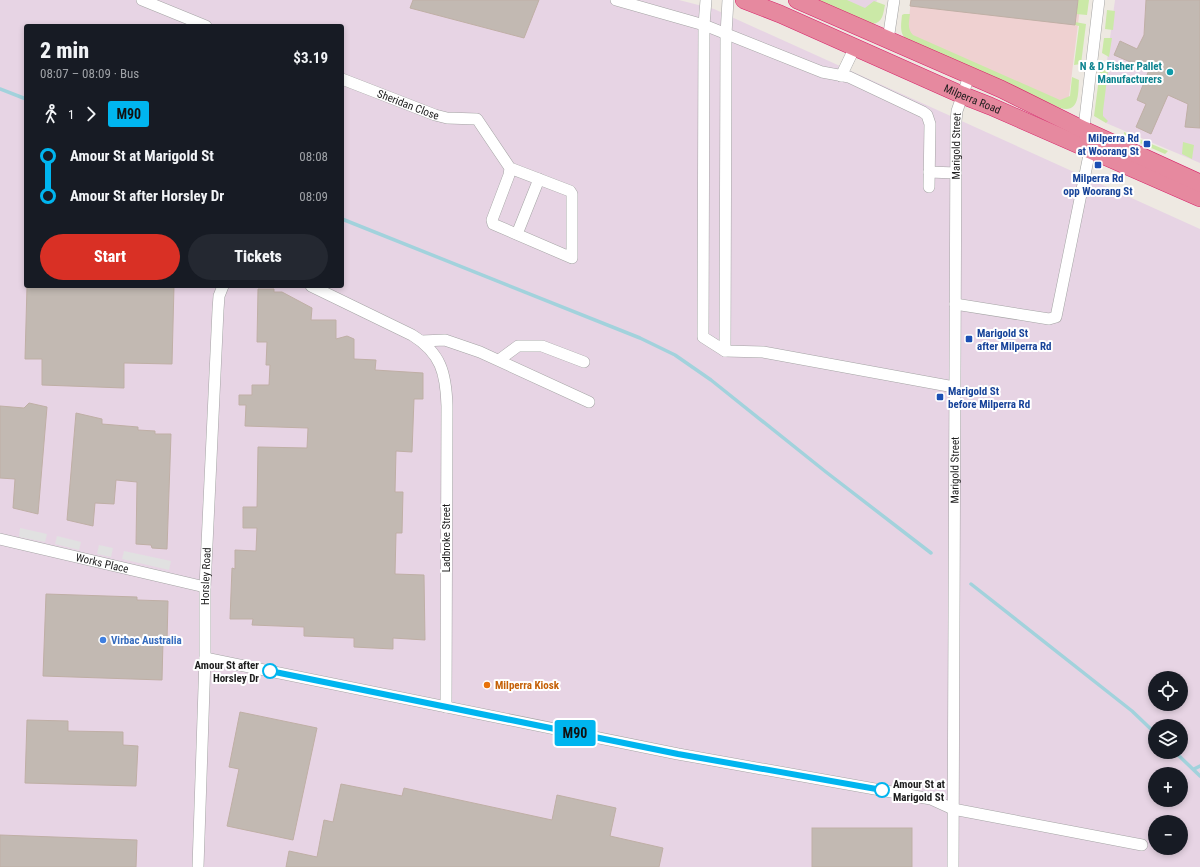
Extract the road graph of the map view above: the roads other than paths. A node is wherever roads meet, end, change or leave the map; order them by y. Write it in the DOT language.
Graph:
graph roads {
  1 [pos="142,0"];
  2 [pos="616,0"];
  3 [pos="706,0"];
  4 [pos="728,0"];
  5 [pos="744,0"];
  6 [pos="797,0"];
  7 [pos="894,0"];
  8 [pos="1099,0"];
  9 [pos="201,24"];
  10 [pos="704,25"];
  11 [pos="726,34"];
  12 [pos="888,40"];
  13 [pos="855,47"];
  14 [pos="841,76"];
  15 [pos="969,76"];
  16 [pos="344,80"];
  17 [pos="962,95"];
  18 [pos="1085,142"];
  19 [pos="510,168"];
  20 [pos="929,172"];
  21 [pos="956,172"];
  22 [pos="539,178"];
  23 [pos="1200,182"];
  24 [pos="929,188"];
  25 [pos="1200,198"];
  26 [pos="517,234"];
  27 [pos="222,288"];
  28 [pos="314,288"];
  29 [pos="955,304"];
  30 [pos="422,341"];
  31 [pos="724,351"];
  32 [pos="498,360"];
  33 [pos="584,362"];
  34 [pos="954,387"];
  35 [pos="589,402"];
  36 [pos="0,539"];
  37 [pos="205,587"];
  38 [pos="205,658"];
  39 [pos="446,707"];
  40 [pos="953,809"];
  41 [pos="1142,845"];
  42 [pos="198,867"];
  43 [pos="953,867"];
  1 -- 9 [label="street"];
  2 -- 10 [label="street"];
  3 -- 10 [label="street"];
  4 -- 11 [label="street"];
  5 -- 13 [label="highway, Milperra Road"];
  6 -- 12 [label="highway, Milperra Road"];
  7 -- 12 [label="street"];
  8 -- 18 [label="street"];
  10 -- 11 [label="street"];
  10 -- 31 [label="street"];
  11 -- 14 [label="street"];
  11 -- 31 [label="street"];
  12 -- 15 [label="highway, Milperra Road"];
  13 -- 14 [label="street"];
  13 -- 17 [label="highway, Milperra Road"];
  14 -- 20 [label="street"];
  15 -- 17 [label="street, Marigold Street"];
  15 -- 18 [label="highway, Milperra Road"];
  16 -- 19 [label="street, Sheridan Close"];
  17 -- 18 [label="highway, Milperra Road"];
  17 -- 21 [label="street, Marigold Street"];
  18 -- 23 [label="highway, Milperra Road"];
  18 -- 25 [label="highway, Milperra Road"];
  18 -- 29 [label="street"];
  19 -- 22 [label="street"];
  19 -- 26 [label="street"];
  20 -- 21 [label="street"];
  20 -- 24 [label="street"];
  21 -- 29 [label="street, Marigold Street"];
  22 -- 26 [label="street"];
  22 -- 26 [label="street"];
  27 -- 37 [label="street, Horsley Road"];
  28 -- 30 [label="street"];
  29 -- 34 [label="street, Marigold Street"];
  30 -- 32 [label="street"];
  30 -- 39 [label="street, Ladbroke Street"];
  31 -- 34 [label="street"];
  32 -- 33 [label="street"];
  32 -- 35 [label="street"];
  34 -- 40 [label="street, Marigold Street"];
  36 -- 37 [label="street, Works Place"];
  37 -- 38 [label="street, Horsley Road"];
  38 -- 39 [label="street"];
  38 -- 42 [label="street, Horsley Road"];
  39 -- 40 [label="street"];
  40 -- 41 [label="street"];
  40 -- 43 [label="street, Marigold Street"];
}
